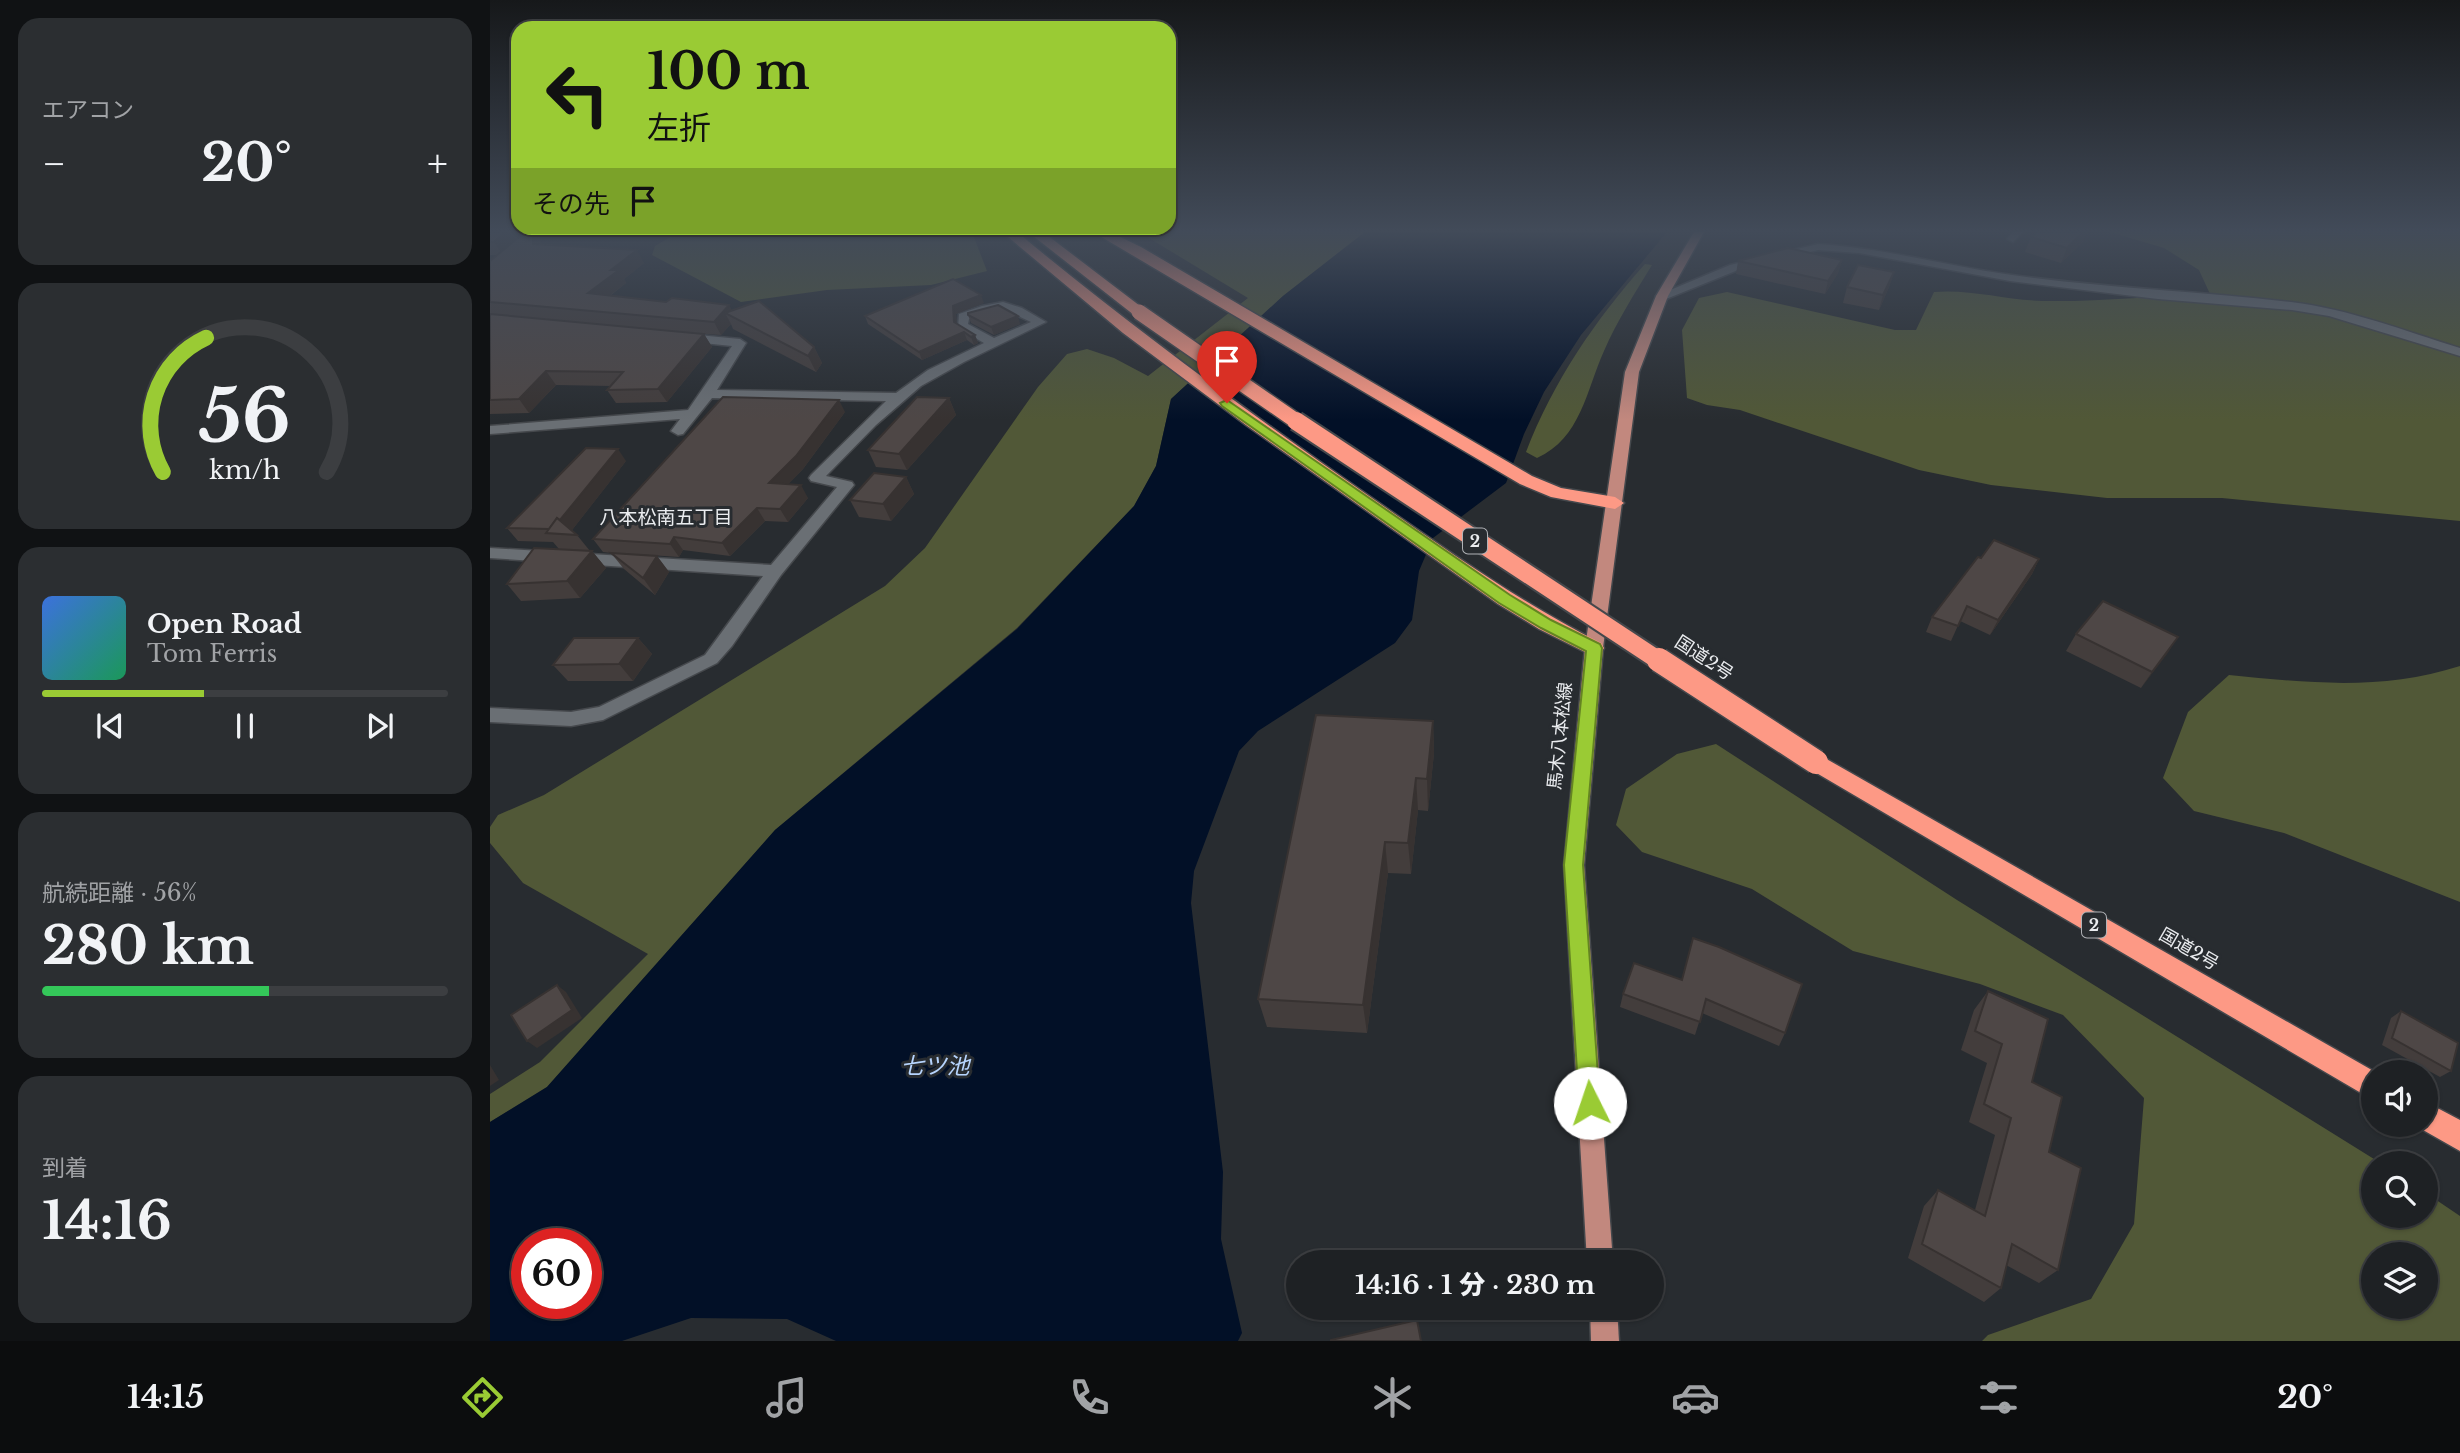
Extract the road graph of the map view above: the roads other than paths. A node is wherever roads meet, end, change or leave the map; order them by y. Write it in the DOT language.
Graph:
graph roads {
  1 [pos="1085,295"];
  2 [pos="1116,295"];
  3 [pos="1206,295"];
  4 [pos="1666,295"];
  5 [pos="2154,295"];
  6 [pos="1662,296"];
  7 [pos="671,337"];
  8 [pos="995,344"];
  9 [pos="2460,352"];
  10 [pos="708,394"];
  11 [pos="898,397"];
  12 [pos="692,414"];
  13 [pos="490,430"];
  14 [pos="678,431"];
  15 [pos="1615,503"];
  16 [pos="490,554"];
  17 [pos="775,571"];
  18 [pos="1594,648"];
  19 [pos="490,715"];
  20 [pos="2361,1079"];
  21 [pos="2438,1123"];
  22 [pos="2460,1136"];
  23 [pos="1599,1250"];
  24 [pos="1604,1320"];
  25 [pos="1605,1341"];
  1 -- 18 [label="highway"];
  2 -- 20 [label="highway, 国道2号 / 2, bridge"];
  3 -- 15 [label="highway"];
  4 -- 6 [label="street"];
  5 -- 9 [label="street"];
  6 -- 15 [label="main road, 馬木八本松線"];
  7 -- 10 [label="street"];
  8 -- 11 [label="street"];
  10 -- 11 [label="street"];
  10 -- 12 [label="street"];
  11 -- 17 [label="street"];
  12 -- 13 [label="street"];
  12 -- 14 [label="street"];
  15 -- 18 [label="main road, 馬木八本松線"];
  16 -- 17 [label="street"];
  17 -- 19 [label="street"];
  18 -- 23 [label="main road, 馬木八本松線"];
  21 -- 22 [label="highway"];
  24 -- 25 [label="main road"];
}
